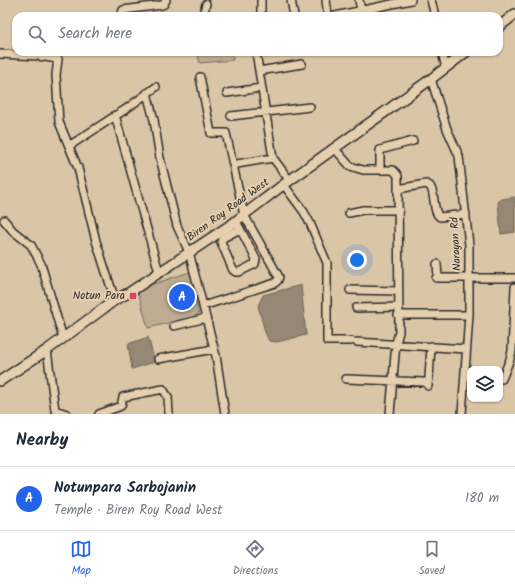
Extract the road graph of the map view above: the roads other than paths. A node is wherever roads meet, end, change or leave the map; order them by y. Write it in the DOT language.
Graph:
graph roads {
  1 [pos="166,0"];
  2 [pos="261,0"];
  3 [pos="292,0"];
  4 [pos="326,0"];
  5 [pos="359,0"];
  6 [pos="411,0"];
  7 [pos="431,0"];
  8 [pos="387,3"];
  9 [pos="206,4"];
  10 [pos="362,10"];
  11 [pos="122,12"];
  12 [pos="204,12"];
  13 [pos="261,12"];
  14 [pos="294,12"];
  15 [pos="328,12"];
  16 [pos="353,12"];
  17 [pos="434,12"];
  18 [pos="515,14"];
  19 [pos="503,23"];
  20 [pos="0,54"];
  21 [pos="12,55"];
  22 [pos="42,56"];
  23 [pos="60,56"];
  24 [pos="257,56"];
  25 [pos="443,56"];
  26 [pos="461,56"];
  27 [pos="58,59"];
  28 [pos="302,64"];
  29 [pos="446,68"];
  30 [pos="259,71"];
  31 [pos="200,77"];
  32 [pos="431,79"];
  33 [pos="156,87"];
  34 [pos="261,88"];
  35 [pos="147,93"];
  36 [pos="227,93"];
  37 [pos="310,107"];
  38 [pos="266,112"];
  39 [pos="115,115"];
  40 [pos="231,116"];
  41 [pos="413,140"];
  42 [pos="69,146"];
  43 [pos="334,148"];
  44 [pos="273,158"];
  45 [pos="237,164"];
  46 [pos="380,170"];
  47 [pos="287,183"];
  48 [pos="398,189"];
  49 [pos="398,210"];
  50 [pos="349,213"];
  51 [pos="466,214"];
  52 [pos="244,215"];
  53 [pos="4,220"];
  54 [pos="238,225"];
  55 [pos="189,252"];
  56 [pos="437,264"];
  57 [pos="159,272"];
  58 [pos="469,278"];
  59 [pos="515,278"];
  60 [pos="515,287"];
  61 [pos="350,290"];
  62 [pos="399,291"];
  63 [pos="115,300"];
  64 [pos="203,306"];
  65 [pos="399,307"];
  66 [pos="356,308"];
  67 [pos="398,315"];
  68 [pos="469,315"];
  69 [pos="206,318"];
  70 [pos="174,326"];
  71 [pos="63,338"];
  72 [pos="396,343"];
  73 [pos="431,346"];
  74 [pos="214,349"];
  75 [pos="466,349"];
  76 [pos="47,350"];
  77 [pos="158,359"];
  78 [pos="503,376"];
  79 [pos="346,379"];
  80 [pos="0,381"];
  81 [pos="393,381"];
  82 [pos="67,414"];
  83 [pos="99,414"];
  84 [pos="169,414"];
  85 [pos="225,414"];
  86 [pos="390,414"];
  87 [pos="462,414"];
  1 -- 11 [label="street"];
  2 -- 13 [label="street"];
  3 -- 14 [label="street"];
  4 -- 15 [label="street"];
  5 -- 10 [label="street"];
  6 -- 8 [label="street"];
  7 -- 17 [label="street"];
  8 -- 10 [label="street"];
  9 -- 12 [label="street"];
  10 -- 16 [label="street"];
  18 -- 19 [label="main road"];
  20 -- 21 [label="street"];
  22 -- 27 [label="street"];
  23 -- 27 [label="street"];
  24 -- 30 [label="street"];
  25 -- 29 [label="street"];
  26 -- 29 [label="main road, Biren Roy Road West"];
  27 -- 42 [label="street"];
  28 -- 30 [label="street"];
  29 -- 32 [label="main road, Biren Roy Road West"];
  30 -- 34 [label="street"];
  31 -- 52 [label="street"];
  32 -- 43 [label="main road, Biren Roy Road West"];
  32 -- 51 [label="street, Narayan Rd"];
  33 -- 35 [label="street"];
  34 -- 36 [label="street"];
  34 -- 38 [label="street"];
  35 -- 39 [label="street"];
  35 -- 55 [label="street"];
  37 -- 38 [label="street"];
  38 -- 40 [label="street"];
  38 -- 44 [label="street"];
  39 -- 42 [label="street"];
  39 -- 57 [label="street"];
  41 -- 46 [label="street"];
  42 -- 63 [label="street"];
  43 -- 46 [label="street"];
  43 -- 47 [label="main road, Biren Roy Road West"];
  44 -- 45 [label="street"];
  44 -- 47 [label="street"];
  46 -- 48 [label="street"];
  47 -- 52 [label="main road, Biren Roy Road West"];
  47 -- 72 [label="street"];
  48 -- 49 [label="street"];
  48 -- 51 [label="street"];
  49 -- 50 [label="street"];
  49 -- 62 [label="street"];
  51 -- 58 [label="street, Narayan Rd"];
  52 -- 54 [label="main road, Biren Roy Road West"];
  52 -- 64 [label="street"];
  53 -- 71 [label="street"];
  54 -- 54 [label="street"];
  54 -- 55 [label="main road, Biren Roy Road West"];
  55 -- 57 [label="main road, Biren Roy Road West"];
  55 -- 64 [label="street"];
  56 -- 58 [label="street"];
  57 -- 63 [label="main road, Biren Roy Road West"];
  58 -- 59 [label="street"];
  58 -- 68 [label="street, Narayan Rd"];
  60 -- 78 [label="street"];
  61 -- 62 [label="street"];
  62 -- 65 [label="street"];
  63 -- 71 [label="main road, Biren Roy Road West"];
  64 -- 69 [label="street"];
  65 -- 66 [label="street"];
  65 -- 67 [label="street"];
  67 -- 68 [label="street"];
  67 -- 72 [label="street"];
  68 -- 75 [label="street, Narayan Rd"];
  69 -- 70 [label="street"];
  69 -- 74 [label="street"];
  71 -- 76 [label="main road, Biren Roy Road West"];
  72 -- 73 [label="street"];
  72 -- 81 [label="street"];
  73 -- 75 [label="street"];
  73 -- 81 [label="street"];
  74 -- 77 [label="street"];
  74 -- 85 [label="street"];
  75 -- 87 [label="street, Narayan Rd"];
  76 -- 80 [label="main road, Biren Roy Road West"];
  76 -- 82 [label="street"];
  79 -- 81 [label="street"];
  81 -- 86 [label="street"];
  83 -- 84 [label="street"];
}
